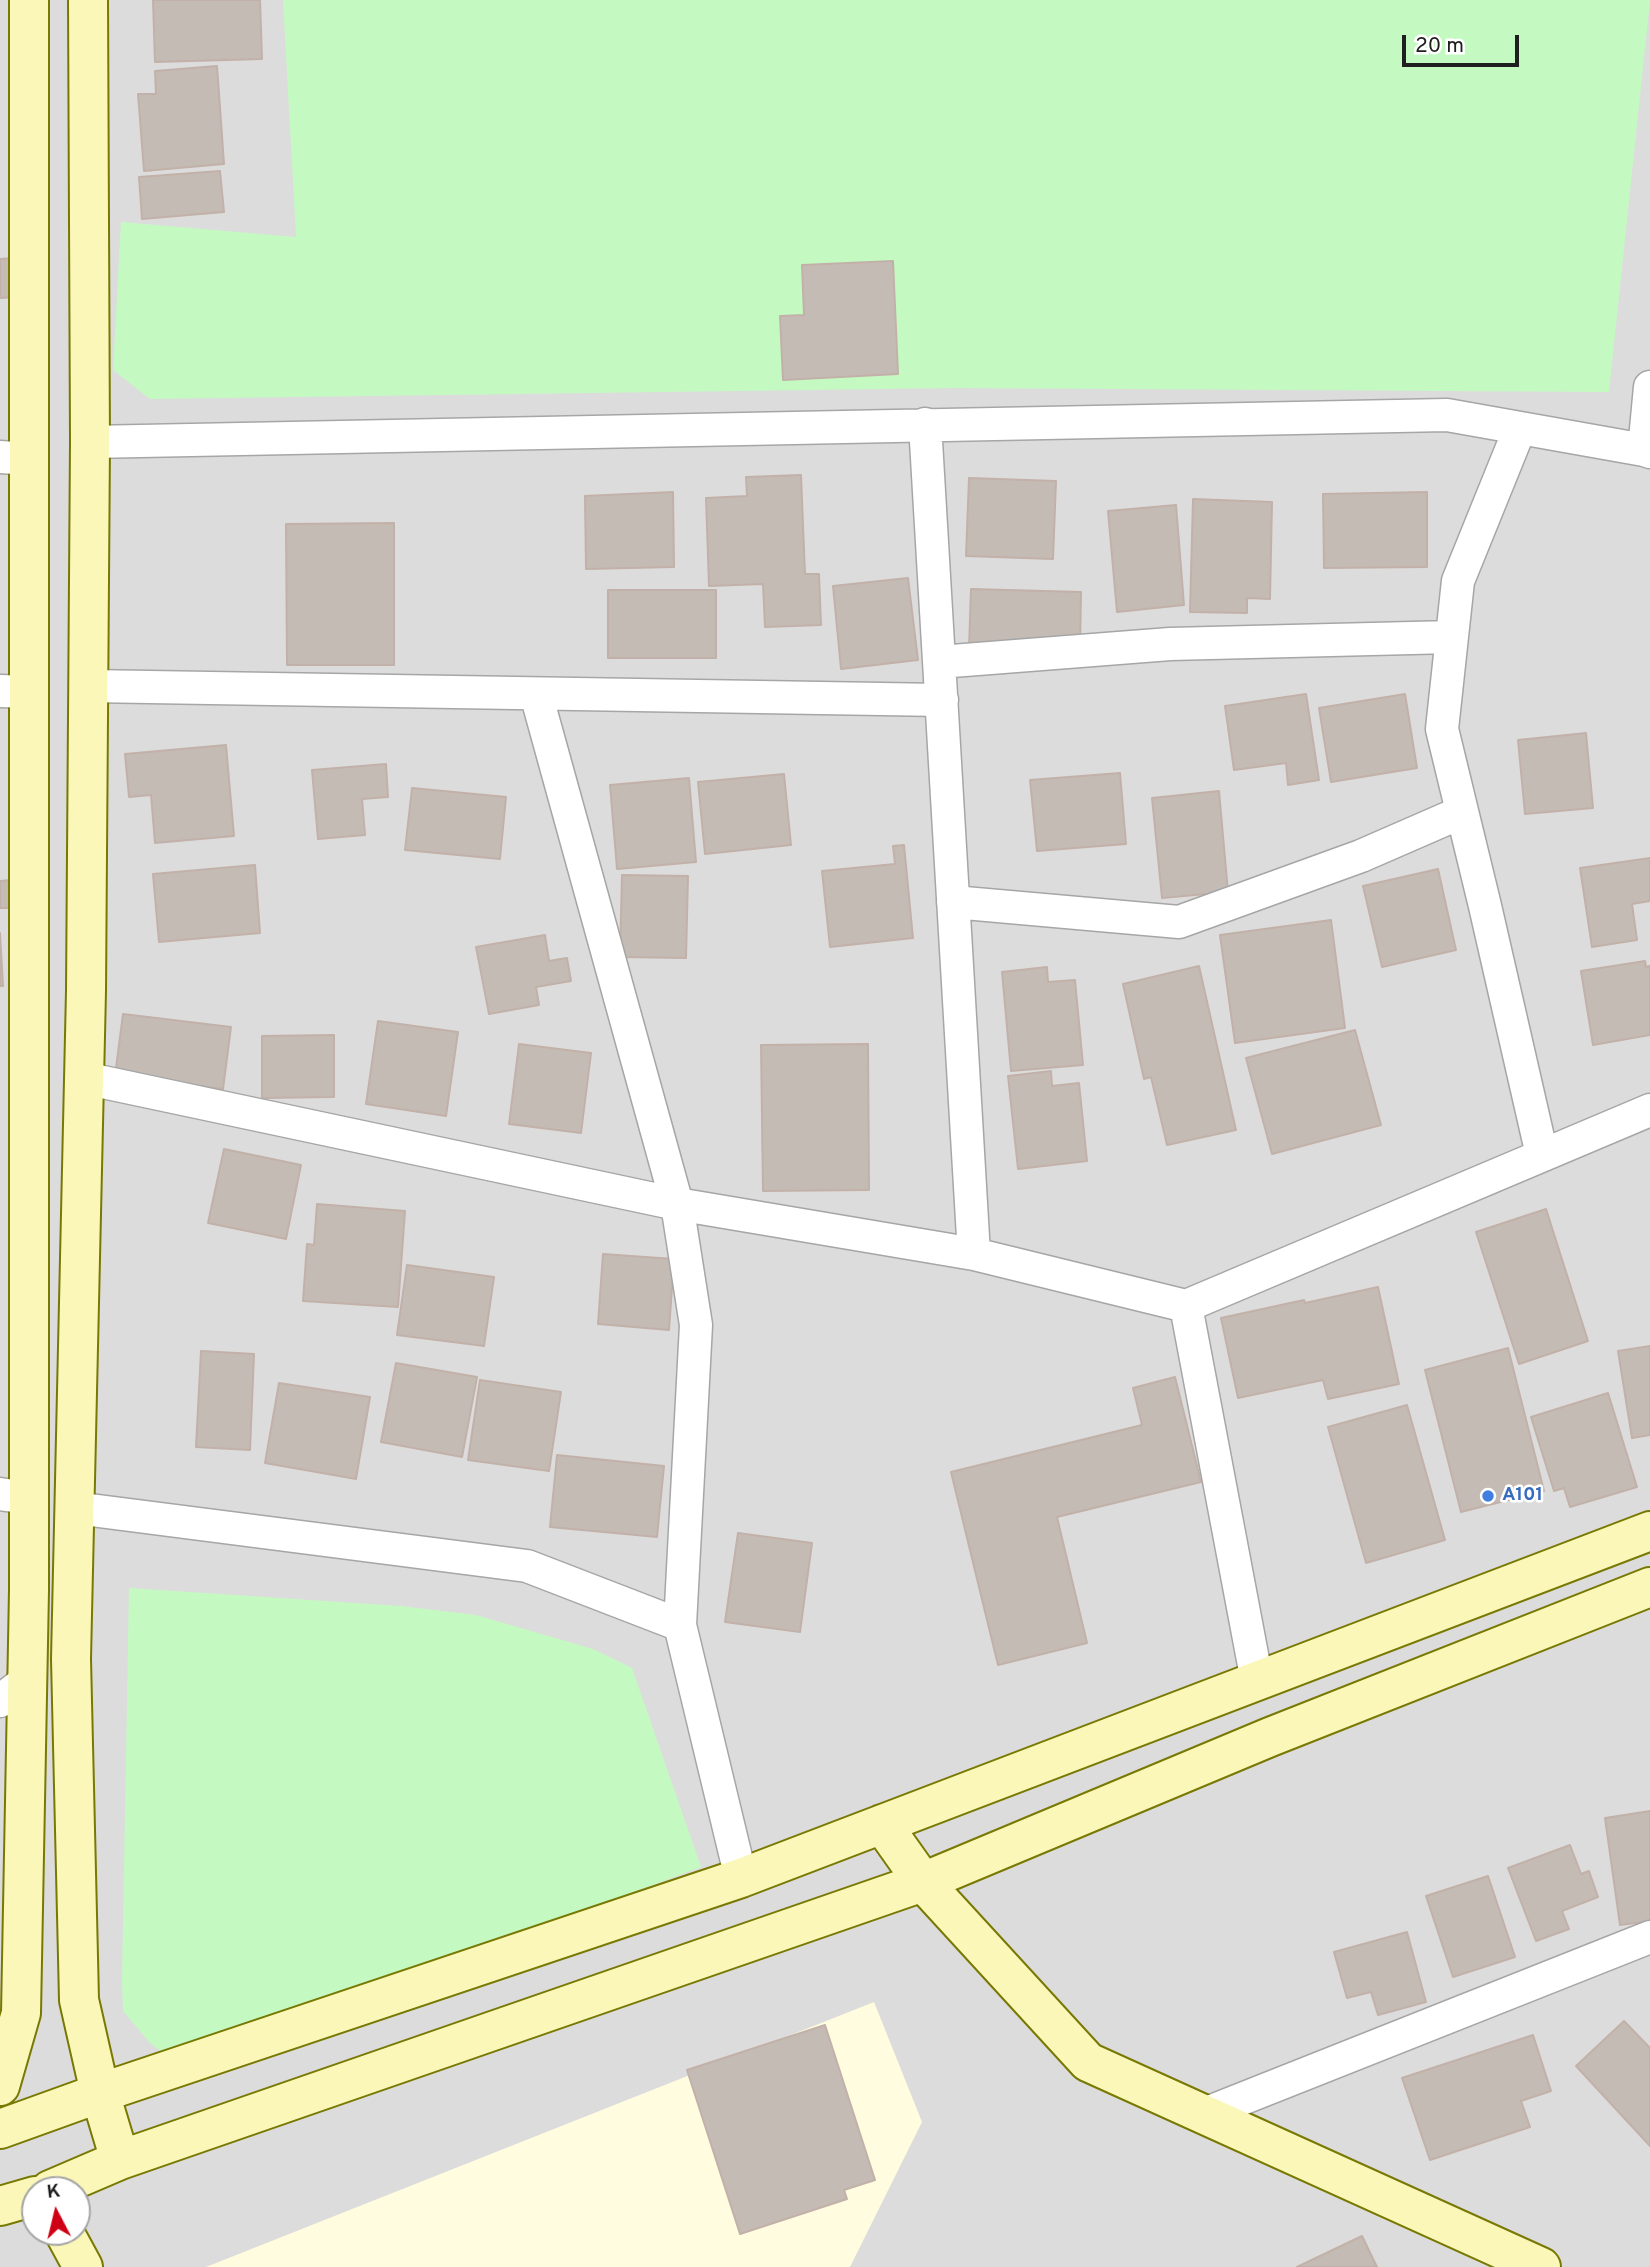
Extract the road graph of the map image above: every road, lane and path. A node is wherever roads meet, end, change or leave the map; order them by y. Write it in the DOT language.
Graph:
graph roads {
  1 [pos="29,0"];
  2 [pos="88,0"];
  3 [pos="1650,387"];
  4 [pos="925,424"];
  5 [pos="1520,428"];
  6 [pos="90,442"];
  7 [pos="1647,451"];
  8 [pos="15,458"];
  9 [pos="1452,637"];
  10 [pos="939,662"];
  11 [pos="88,687"];
  12 [pos="15,692"];
  13 [pos="536,694"];
  14 [pos="942,700"];
  15 [pos="1462,812"];
  16 [pos="953,902"];
  17 [pos="84,1078"];
  18 [pos="1650,1110"];
  19 [pos="1542,1155"];
  20 [pos="677,1204"];
  21 [pos="974,1254"];
  22 [pos="1186,1306"];
  23 [pos="15,1496"];
  24 [pos="75,1508"];
  25 [pos="1650,1531"];
  26 [pos="1650,1587"];
  27 [pos="680,1625"];
  28 [pos="1257,1681"];
  29 [pos="14,1691"];
  30 [pos="882,1824"];
  31 [pos="741,1878"];
  32 [pos="923,1882"];
  33 [pos="1650,1937"];
  34 [pos="0,2086"];
  35 [pos="100,2093"];
  36 [pos="1204,2114"];
  37 [pos="0,2129"];
  38 [pos="120,2160"];
  39 [pos="83,2176"];
  40 [pos="21,2200"];
  41 [pos="0,2206"];
  42 [pos="72,2246"];
  43 [pos="83,2267"];
  44 [pos="1541,2267"];
  1 -- 8 [label="street"];
  2 -- 6 [label="street"];
  3 -- 7 [label="street"];
  4 -- 5 [label="street"];
  4 -- 6 [label="street"];
  4 -- 10 [label="street"];
  5 -- 7 [label="street"];
  5 -- 9 [label="street"];
  6 -- 11 [label="street"];
  8 -- 12 [label="street"];
  9 -- 10 [label="street"];
  9 -- 15 [label="street"];
  10 -- 14 [label="street"];
  11 -- 13 [label="street"];
  11 -- 17 [label="street"];
  12 -- 23 [label="street"];
  13 -- 14 [label="street"];
  13 -- 20 [label="street"];
  14 -- 16 [label="street"];
  15 -- 16 [label="street"];
  15 -- 19 [label="street"];
  16 -- 21 [label="street"];
  17 -- 20 [label="street"];
  17 -- 24 [label="street"];
  18 -- 19 [label="street"];
  19 -- 22 [label="street"];
  20 -- 21 [label="street"];
  20 -- 27 [label="street"];
  21 -- 22 [label="street"];
  22 -- 28 [label="street"];
  23 -- 29 [label="street"];
  24 -- 27 [label="street"];
  24 -- 35 [label="street"];
  25 -- 28 [label="street"];
  26 -- 32 [label="street"];
  27 -- 31 [label="street"];
  28 -- 30 [label="street"];
  29 -- 34 [label="street"];
  30 -- 31 [label="street"];
  30 -- 32 [label="street"];
  31 -- 35 [label="street"];
  32 -- 36 [label="street"];
  32 -- 38 [label="street"];
  33 -- 36 [label="street"];
  35 -- 37 [label="street"];
  35 -- 38 [label="street"];
  36 -- 44 [label="street"];
  38 -- 39 [label="street"];
  40 -- 41 [label="street"];
  42 -- 43 [label="street"];
}
